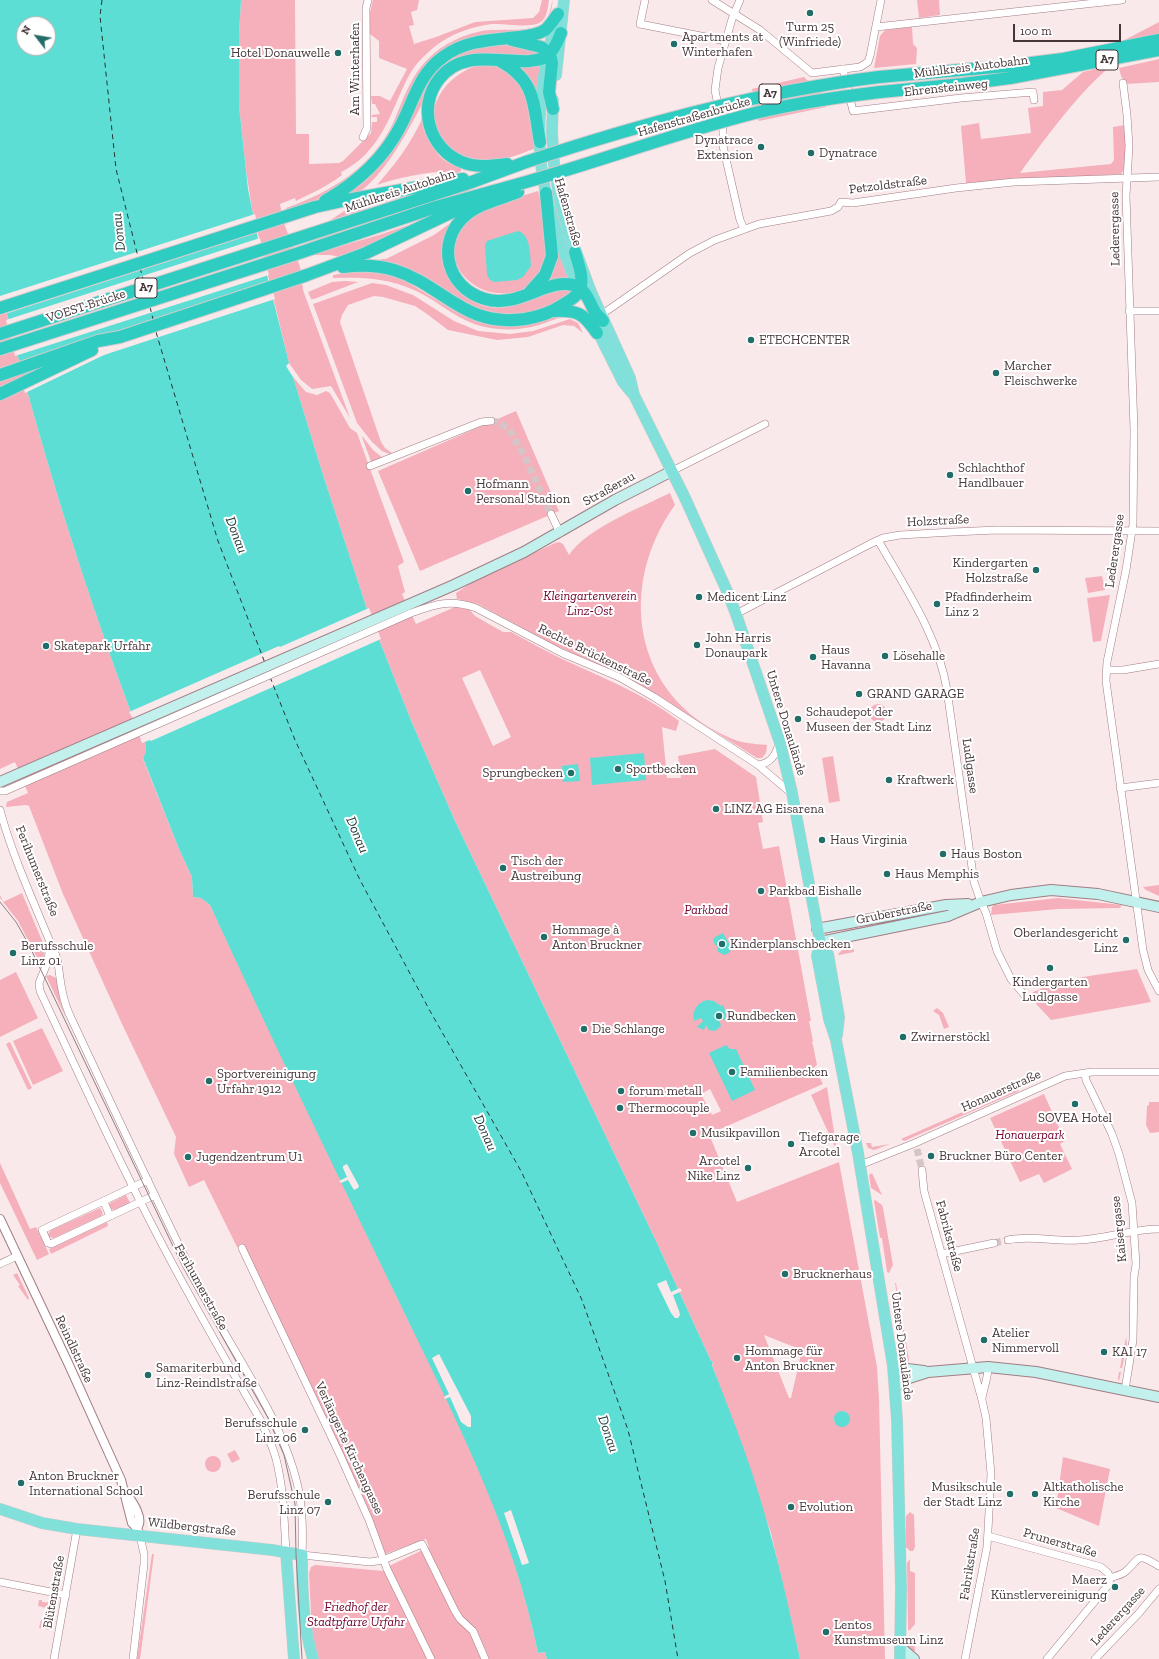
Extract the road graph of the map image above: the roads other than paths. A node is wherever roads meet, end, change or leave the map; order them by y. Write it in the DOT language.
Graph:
graph roads {
  1 [pos="368,0"];
  2 [pos="563,0"];
  3 [pos="645,0"];
  4 [pos="712,0"];
  5 [pos="740,0"];
  6 [pos="881,0"];
  7 [pos="1122,0"];
  8 [pos="735,13"];
  9 [pos="558,14"];
  10 [pos="876,27"];
  11 [pos="561,33"];
  12 [pos="503,39"];
  13 [pos="1159,40"];
  14 [pos="726,41"];
  15 [pos="1154,51"];
  16 [pos="548,54"];
  17 [pos="499,60"];
  18 [pos="1064,64"];
  19 [pos="843,69"];
  20 [pos="879,77"];
  21 [pos="1123,83"];
  22 [pos="880,92"];
  23 [pos="1034,100"];
  24 [pos="553,109"];
  25 [pos="363,137"];
  26 [pos="540,142"];
  27 [pos="520,164"];
  28 [pos="498,173"];
  29 [pos="1159,178"];
  30 [pos="1127,179"];
  31 [pos="519,188"];
  32 [pos="493,192"];
  33 [pos="546,193"];
  34 [pos="315,207"];
  35 [pos="744,229"];
  36 [pos="291,242"];
  37 [pos="575,252"];
  38 [pos="296,254"];
  39 [pos="307,275"];
  40 [pos="579,289"];
  41 [pos="527,295"];
  42 [pos="0,308"];
  43 [pos="554,311"];
  44 [pos="1129,311"];
  45 [pos="1159,311"];
  46 [pos="602,318"];
  47 [pos="597,333"];
  48 [pos="0,334"];
  49 [pos="120,337"];
  50 [pos="0,349"];
  51 [pos="0,375"];
  52 [pos="0,394"];
  53 [pos="634,395"];
  54 [pos="491,421"];
  55 [pos="765,424"];
  56 [pos="370,466"];
  57 [pos="673,474"];
  58 [pos="551,514"];
  59 [pos="560,532"];
  60 [pos="1132,532"];
  61 [pos="1159,532"];
  62 [pos="878,540"];
  63 [pos="409,609"];
  64 [pos="736,614"];
  65 [pos="1159,664"];
  66 [pos="1106,670"];
  67 [pos="780,743"];
  68 [pos="758,765"];
  69 [pos="22,778"];
  70 [pos="0,782"];
  71 [pos="1159,783"];
  72 [pos="1120,788"];
  73 [pos="0,791"];
  74 [pos="792,793"];
  75 [pos="0,810"];
  76 [pos="1136,901"];
  77 [pos="976,903"];
  78 [pos="1159,907"];
  79 [pos="817,929"];
  80 [pos="50,942"];
  81 [pos="820,942"];
  82 [pos="1159,991"];
  83 [pos="1027,998"];
  84 [pos="1159,1072"];
  85 [pos="1085,1073"];
  86 [pos="860,1166"];
  87 [pos="922,1170"];
  88 [pos="148,1180"];
  89 [pos="133,1188"];
  90 [pos="155,1195"];
  91 [pos="104,1202"];
  92 [pos="140,1202"];
  93 [pos="110,1216"];
  94 [pos="0,1219"];
  95 [pos="1159,1229"];
  96 [pos="1135,1231"];
  97 [pos="1008,1240"];
  98 [pos="994,1243"];
  99 [pos="242,1248"];
  100 [pos="941,1254"];
  101 [pos="17,1256"];
  102 [pos="0,1264"];
  103 [pos="892,1358"];
  104 [pos="972,1367"];
  105 [pos="988,1367"];
  106 [pos="928,1372"];
  107 [pos="895,1387"];
  108 [pos="1125,1390"];
  109 [pos="1159,1397"];
  110 [pos="982,1400"];
  111 [pos="0,1510"];
  112 [pos="77,1529"];
  113 [pos="138,1532"];
  114 [pos="988,1536"];
  115 [pos="286,1552"];
  116 [pos="302,1555"];
  117 [pos="383,1560"];
  118 [pos="1159,1566"];
  119 [pos="1110,1578"];
  120 [pos="0,1582"];
  121 [pos="1159,1589"];
  122 [pos="66,1595"];
  123 [pos="900,1647"];
  124 [pos="54,1659"];
  125 [pos="132,1659"];
  126 [pos="294,1659"];
  127 [pos="313,1659"];
  128 [pos="431,1659"];
  129 [pos="485,1659"];
  130 [pos="900,1659"];
  131 [pos="914,1659"];
  132 [pos="965,1659"];
  133 [pos="1047,1659"];
  134 [pos="1095,1659"];
  1 -- 25 [label="street, Am Winterhafen"];
  2 -- 9 [label="main road, Hafenstraße"];
  2 -- 11 [label="main road, Hafenstraße"];
  3 -- 14 [label="street"];
  4 -- 8 [label="street"];
  5 -- 8 [label="street"];
  6 -- 10 [label="street"];
  7 -- 10 [label="street"];
  8 -- 14 [label="street"];
  8 -- 19 [label="street"];
  9 -- 12 [label="highway"];
  9 -- 16 [label="main road, Hafenstraße"];
  10 -- 19 [label="street"];
  11 -- 16 [label="highway"];
  11 -- 24 [label="main road, Hafenstraße"];
  12 -- 16 [label="highway"];
  12 -- 34 [label="highway"];
  13 -- 18 [label="highway, A7"];
  14 -- 35 [label="street"];
  15 -- 18 [label="highway, A7"];
  16 -- 17 [label="highway"];
  16 -- 24 [label="highway"];
  16 -- 26 [label="main road, Hafenstraße"];
  17 -- 26 [label="highway"];
  17 -- 27 [label="highway"];
  18 -- 20 [label="highway, Mühlkreis Autobahn / A7"];
  18 -- 22 [label="highway, Mühlkreis Autobahn / A7"];
  19 -- 23 [label="street, Ehrensteinweg"];
  20 -- 27 [label="highway, Hafenstraßenbrücke / A7, bridge"];
  21 -- 30 [label="street, Lederergasse"];
  22 -- 31 [label="highway, Hafenstraßenbrücke / A7, bridge"];
  24 -- 37 [label="main road, Hafenstraße"];
  26 -- 33 [label="main road, Hafenstraße"];
  27 -- 28 [label="highway, Mühlkreis Autobahn / A7"];
  28 -- 34 [label="highway"];
  28 -- 36 [label="highway, Mühlkreis Autobahn / A7"];
  29 -- 30 [label="street, Petzoldstraße"];
  30 -- 35 [label="street, Petzoldstraße"];
  30 -- 44 [label="street, Lederergasse"];
  31 -- 32 [label="highway, Mühlkreis Autobahn / A7"];
  31 -- 41 [label="highway"];
  32 -- 38 [label="highway, Mühlkreis Autobahn / A7"];
  32 -- 39 [label="highway"];
  33 -- 40 [label="main road, Hafenstraße"];
  33 -- 41 [label="highway"];
  34 -- 42 [label="highway"];
  35 -- 46 [label="street, Petzoldstraße"];
  36 -- 48 [label="highway, VOEST-Brücke / A7"];
  37 -- 40 [label="highway"];
  37 -- 46 [label="main road, Hafenstraße"];
  38 -- 50 [label="highway, VOEST-Brücke / A7"];
  39 -- 43 [label="highway"];
  39 -- 49 [label="highway"];
  40 -- 41 [label="highway"];
  40 -- 43 [label="highway"];
  40 -- 46 [label="highway"];
  40 -- 47 [label="main road, Hafenstraße"];
  43 -- 47 [label="highway"];
  44 -- 45 [label="street"];
  44 -- 60 [label="street, Lederergasse"];
  46 -- 53 [label="main road, Hafenstraße"];
  47 -- 53 [label="main road, Hafenstraße"];
  49 -- 51 [label="highway"];
  49 -- 52 [label="highway"];
  53 -- 57 [label="main road, Hafenstraße"];
  54 -- 56 [label="street"];
  55 -- 57 [label="street"];
  57 -- 59 [label="main road, Straßerau"];
  57 -- 64 [label="main road, Untere Donaulände"];
  58 -- 59 [label="street"];
  59 -- 63 [label="main road, Straßerau"];
  60 -- 61 [label="street, Holzstraße"];
  60 -- 62 [label="street, Holzstraße"];
  60 -- 66 [label="street, Lederergasse"];
  62 -- 64 [label="street, Holzstraße"];
  62 -- 77 [label="street, Ludlgasse"];
  63 -- 68 [label="street, Rechte Brückenstraße"];
  63 -- 69 [label="main road, Straßerau"];
  64 -- 67 [label="main road, Untere Donaulände"];
  65 -- 66 [label="street"];
  66 -- 72 [label="street, Lederergasse"];
  67 -- 68 [label="street"];
  67 -- 74 [label="main road, Untere Donaulände"];
  68 -- 74 [label="street, Rechte Brückenstraße"];
  69 -- 70 [label="main road, Straßerau"];
  69 -- 73 [label="street"];
  71 -- 72 [label="street"];
  72 -- 76 [label="street, Lederergasse"];
  74 -- 79 [label="main road, Untere Donaulände"];
  75 -- 80 [label="street, Ferihumerstraße"];
  76 -- 77 [label="main road, Gruberstraße"];
  76 -- 78 [label="main road, Gruberstraße"];
  76 -- 82 [label="street, Lederergasse"];
  77 -- 79 [label="main road, Gruberstraße"];
  77 -- 81 [label="main road, Gruberstraße"];
  77 -- 83 [label="street, Ludlgasse"];
  79 -- 81 [label="main road, Untere Donaulände"];
  80 -- 88 [label="street, Ferihumerstraße"];
  80 -- 89 [label="street, Ferihumerstraße"];
  81 -- 86 [label="main road, Untere Donaulände"];
  84 -- 85 [label="street, Honauerstraße"];
  85 -- 86 [label="street, Honauerstraße"];
  85 -- 96 [label="street, Kaisergasse"];
  86 -- 103 [label="main road, Untere Donaulände"];
  87 -- 100 [label="street, Fabrikstraße"];
  88 -- 89 [label="street"];
  88 -- 90 [label="street, Ferihumerstraße"];
  89 -- 91 [label="street"];
  89 -- 92 [label="street, Ferihumerstraße"];
  90 -- 92 [label="street"];
  90 -- 116 [label="street, Ferihumerstraße"];
  91 -- 93 [label="street"];
  91 -- 93 [label="street"];
  92 -- 93 [label="street"];
  92 -- 115 [label="street, Ferihumerstraße"];
  94 -- 101 [label="street, Reindlstraße"];
  95 -- 96 [label="street"];
  96 -- 97 [label="street"];
  96 -- 108 [label="street, Kaisergasse"];
  98 -- 100 [label="street"];
  99 -- 117 [label="street, Verlängerte Kirchengasse"];
  100 -- 104 [label="street, Fabrikstraße"];
  101 -- 102 [label="street"];
  101 -- 113 [label="street, Reindlstraße"];
  103 -- 106 [label="main road"];
  103 -- 107 [label="main road, Untere Donaulände"];
  104 -- 105 [label="main road"];
  104 -- 106 [label="main road"];
  104 -- 110 [label="street, Fabrikstraße"];
  105 -- 108 [label="main road"];
  105 -- 110 [label="street, Fabrikstraße"];
  106 -- 107 [label="main road"];
  107 -- 123 [label="main road, Untere Donaulände"];
  108 -- 109 [label="main road"];
  110 -- 114 [label="street, Fabrikstraße"];
  111 -- 112 [label="main road, Wildbergstraße"];
  112 -- 113 [label="main road, Wildbergstraße"];
  112 -- 122 [label="street, Blütenstraße"];
  113 -- 115 [label="main road, Wildbergstraße"];
  113 -- 125 [label="street, Reindlstraße"];
  114 -- 119 [label="street, Prunerstraße"];
  114 -- 132 [label="street, Fabrikstraße"];
  115 -- 116 [label="main road, Wildbergstraße"];
  115 -- 126 [label="main road, Ferihumerstraße"];
  116 -- 117 [label="street, Wildbergstraße"];
  116 -- 127 [label="main road, Ferihumerstraße"];
  117 -- 128 [label="street, Verlängerte Kirchengasse"];
  117 -- 129 [label="street, Wildbergstraße"];
  118 -- 119 [label="street"];
  119 -- 133 [label="street"];
  120 -- 122 [label="street"];
  121 -- 134 [label="street, Lederergasse"];
  122 -- 124 [label="street, Blütenstraße"];
  123 -- 130 [label="main road, Untere Donaulände"];
  123 -- 131 [label="main road"];
}
